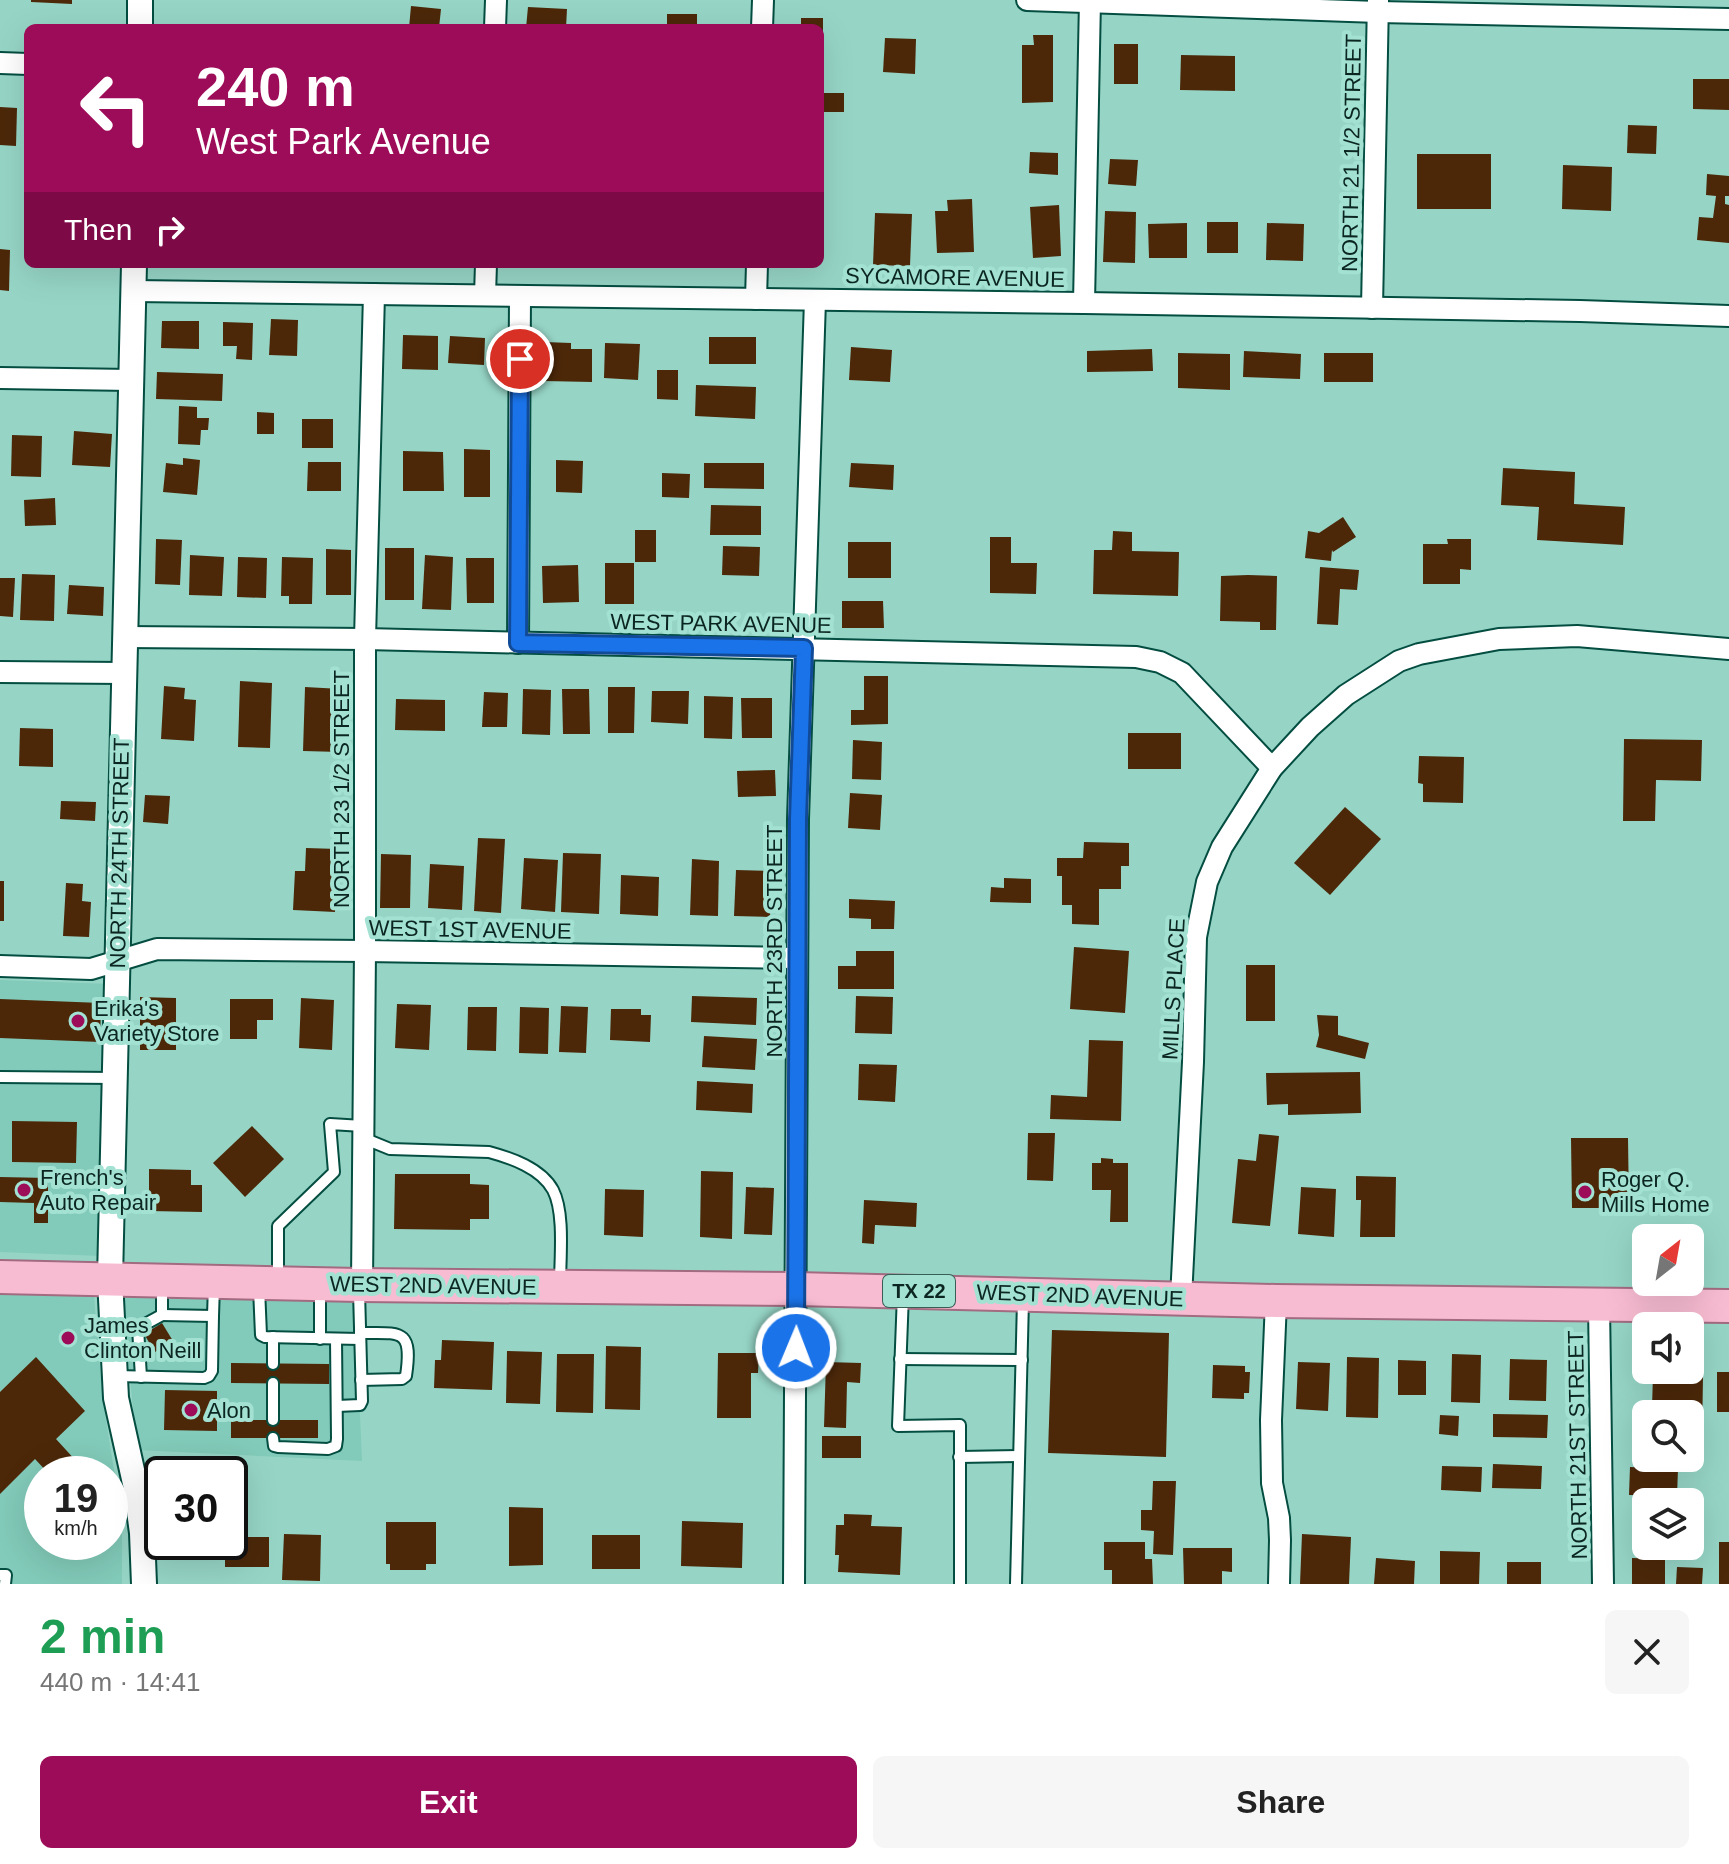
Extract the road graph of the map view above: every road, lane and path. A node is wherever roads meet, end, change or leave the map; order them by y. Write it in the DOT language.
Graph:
graph roads {
  1 [pos="140,0"];
  2 [pos="496,0"];
  3 [pos="763,0"];
  4 [pos="1027,0"];
  5 [pos="1090,1"];
  6 [pos="1378,6"];
  7 [pos="1729,19"];
  8 [pos="140,24"];
  9 [pos="495,24"];
  10 [pos="762,24"];
  11 [pos="0,63"];
  12 [pos="24,64"];
  13 [pos="134,268"];
  14 [pos="486,268"];
  15 [pos="757,268"];
  16 [pos="133,291"];
  17 [pos="374,294"];
  18 [pos="485,295"];
  19 [pos="520,296"];
  20 [pos="756,299"];
  21 [pos="815,300"];
  22 [pos="1084,303"];
  23 [pos="1372,308"];
  24 [pos="1729,316"];
  25 [pos="0,378"];
  26 [pos="131,380"];
  27 [pos="124,637"];
  28 [pos="365,639"];
  29 [pos="518,643"];
  30 [pos="804,648"];
  31 [pos="1729,649"];
  32 [pos="0,672"];
  33 [pos="123,673"];
  34 [pos="1272,768"];
  35 [pos="365,951"];
  36 [pos="797,958"];
  37 [pos="117,962"];
  38 [pos="0,966"];
  39 [pos="0,1077"];
  40 [pos="115,1078"];
  41 [pos="363,1132"];
  42 [pos="0,1277"];
  43 [pos="110,1279"];
  44 [pos="163,1280"];
  45 [pos="214,1281"];
  46 [pos="269,1282"];
  47 [pos="320,1284"];
  48 [pos="360,1284"];
  49 [pos="560,1287"];
  50 [pos="796,1289"];
  51 [pos="903,1291"];
  52 [pos="1023,1294"];
  53 [pos="1181,1298"];
  54 [pos="1276,1301"];
  55 [pos="1599,1305"];
  56 [pos="1729,1306"];
  57 [pos="162,1315"];
  58 [pos="213,1316"];
  59 [pos="113,1328"];
  60 [pos="138,1328"];
  61 [pos="360,1336"];
  62 [pos="273,1337"];
  63 [pos="320,1339"];
  64 [pos="336,1339"];
  65 [pos="900,1359"];
  66 [pos="1022,1360"];
  67 [pos="273,1364"];
  68 [pos="115,1376"];
  69 [pos="141,1377"];
  70 [pos="361,1380"];
  71 [pos="273,1383"];
  72 [pos="337,1406"];
  73 [pos="273,1420"];
  74 [pos="273,1442"];
  75 [pos="1019,1456"];
  76 [pos="959,1457"];
  77 [pos="0,1575"];
  78 [pos="5,1584"];
  79 [pos="144,1584"];
  80 [pos="794,1584"];
  81 [pos="960,1584"];
  82 [pos="1016,1584"];
  83 [pos="1279,1584"];
  84 [pos="1603,1584"];
  1 -- 8 [label="street"];
  2 -- 9 [label="street"];
  3 -- 10 [label="street"];
  4 -- 5 [label="street"];
  5 -- 6 [label="street"];
  5 -- 22 [label="street"];
  6 -- 7 [label="street"];
  6 -- 23 [label="street, NORTH 21 1/2 STREET"];
  11 -- 12 [label="street"];
  13 -- 16 [label="street, NORTH 24TH STREET"];
  14 -- 18 [label="street"];
  15 -- 20 [label="street"];
  16 -- 17 [label="street, SYCAMORE AVENUE"];
  16 -- 26 [label="street, NORTH 24TH STREET"];
  17 -- 18 [label="street, SYCAMORE AVENUE"];
  17 -- 28 [label="street, NORTH 23 1/2 STREET"];
  18 -- 19 [label="street, SYCAMORE AVENUE"];
  19 -- 20 [label="street, SYCAMORE AVENUE"];
  19 -- 29 [label="street"];
  20 -- 21 [label="street, SYCAMORE AVENUE"];
  21 -- 22 [label="street, SYCAMORE AVENUE"];
  21 -- 30 [label="street, NORTH 23RD STREET"];
  22 -- 23 [label="street, SYCAMORE AVENUE"];
  23 -- 24 [label="street, SYCAMORE AVENUE"];
  25 -- 26 [label="street"];
  26 -- 27 [label="street, NORTH 24TH STREET"];
  27 -- 28 [label="street, WEST PARK AVENUE"];
  27 -- 33 [label="street, NORTH 24TH STREET"];
  28 -- 29 [label="street, WEST PARK AVENUE"];
  28 -- 35 [label="street, NORTH 23 1/2 STREET"];
  29 -- 30 [label="street, WEST PARK AVENUE"];
  30 -- 34 [label="street, WEST PARK AVENUE"];
  30 -- 36 [label="street, NORTH 23RD STREET"];
  31 -- 34 [label="street, MILLS PLACE"];
  32 -- 33 [label="street"];
  33 -- 37 [label="street, NORTH 24TH STREET"];
  34 -- 53 [label="street, MILLS PLACE"];
  35 -- 36 [label="street, WEST 1ST AVENUE"];
  35 -- 37 [label="street, WEST 1ST AVENUE"];
  35 -- 41 [label="street, NORTH 23 1/2 STREET"];
  36 -- 50 [label="street, NORTH 23RD STREET"];
  37 -- 38 [label="street, WEST 1ST AVENUE"];
  37 -- 40 [label="street, NORTH 24TH STREET"];
  39 -- 40 [label="lane"];
  40 -- 43 [label="street, NORTH 24TH STREET"];
  41 -- 46 [label="lane"];
  41 -- 48 [label="street, NORTH 23 1/2 STREET"];
  41 -- 49 [label="lane"];
  42 -- 43 [label="main road, WEST 2ND AVENUE / TX 22"];
  43 -- 44 [label="main road, WEST 2ND AVENUE / TX 22"];
  43 -- 59 [label="street, NORTH 24TH STREET"];
  44 -- 45 [label="main road, WEST 2ND AVENUE / TX 22"];
  44 -- 57 [label="lane"];
  45 -- 46 [label="main road, WEST 2ND AVENUE / TX 22"];
  45 -- 58 [label="lane"];
  46 -- 47 [label="main road, WEST 2ND AVENUE / TX 22"];
  46 -- 62 [label="lane"];
  47 -- 48 [label="main road, WEST 2ND AVENUE / TX 22"];
  47 -- 63 [label="lane"];
  48 -- 49 [label="main road, WEST 2ND AVENUE / TX 22"];
  48 -- 61 [label="lane"];
  49 -- 50 [label="main road, WEST 2ND AVENUE / TX 22"];
  50 -- 51 [label="main road, WEST 2ND AVENUE / TX 22"];
  50 -- 80 [label="street, NORTH 23RD STREET"];
  51 -- 52 [label="main road, WEST 2ND AVENUE / TX 22"];
  51 -- 65 [label="lane"];
  52 -- 53 [label="main road, WEST 2ND AVENUE / TX 22"];
  52 -- 66 [label="lane"];
  53 -- 54 [label="main road, WEST 2ND AVENUE / TX 22"];
  54 -- 55 [label="main road, WEST 2ND AVENUE / TX 22"];
  54 -- 83 [label="street"];
  55 -- 56 [label="main road, WEST 2ND AVENUE / TX 22"];
  55 -- 84 [label="street, NORTH 21ST STREET"];
  57 -- 58 [label="lane"];
  57 -- 60 [label="lane"];
  58 -- 69 [label="lane"];
  59 -- 60 [label="lane"];
  59 -- 68 [label="street, NORTH 24TH STREET"];
  60 -- 69 [label="lane"];
  61 -- 64 [label="lane"];
  61 -- 70 [label="lane"];
  61 -- 70 [label="lane"];
  62 -- 63 [label="lane"];
  62 -- 67 [label="lane"];
  63 -- 64 [label="lane"];
  64 -- 72 [label="lane"];
  65 -- 66 [label="lane"];
  65 -- 76 [label="lane"];
  66 -- 75 [label="lane"];
  68 -- 69 [label="lane"];
  68 -- 79 [label="street, NORTH 24TH STREET"];
  70 -- 72 [label="lane"];
  71 -- 73 [label="lane"];
  72 -- 74 [label="lane"];
  75 -- 76 [label="lane"];
  75 -- 82 [label="lane"];
  76 -- 81 [label="lane"];
  77 -- 78 [label="lane"];
}
